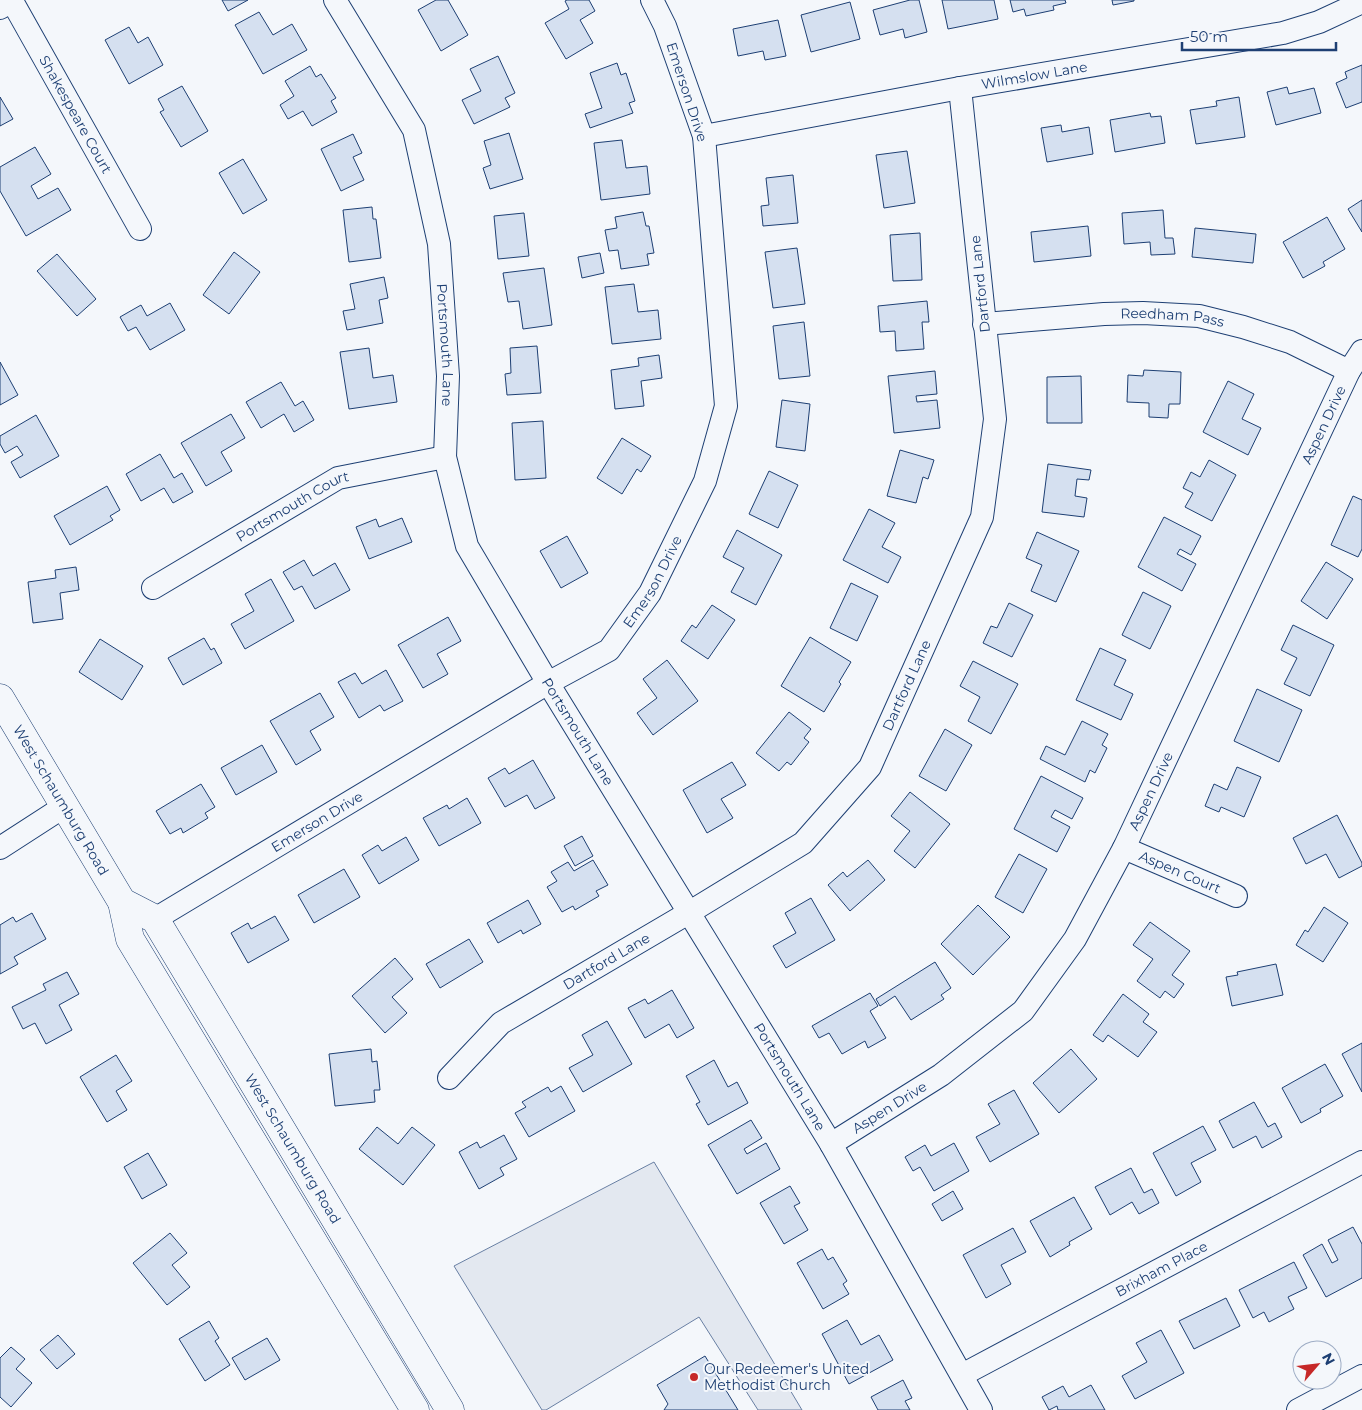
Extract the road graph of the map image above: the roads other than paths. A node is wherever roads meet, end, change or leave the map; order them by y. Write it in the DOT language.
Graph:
graph roads {
  1 [pos="335,0"];
  2 [pos="652,0"];
  3 [pos="1362,2"];
  4 [pos="6,4"];
  5 [pos="960,88"];
  6 [pos="704,136"];
  7 [pos="140,228"];
  8 [pos="984,324"];
  9 [pos="1362,351"];
  10 [pos="1350,371"];
  11 [pos="445,457"];
  12 [pos="153,588"];
  13 [pos="548,683"];
  14 [pos="0,698"];
  15 [pos="65,806"];
  16 [pos="0,848"];
  17 [pos="1124,848"];
  18 [pos="1236,896"];
  19 [pos="122,902"];
  20 [pos="690,912"];
  21 [pos="156,919"];
  22 [pos="449,1078"];
  23 [pos="831,1144"];
  24 [pos="1362,1162"];
  25 [pos="962,1375"];
  26 [pos="1362,1376"];
  27 [pos="434,1384"];
  28 [pos="400,1385"];
  29 [pos="415,1410"];
  30 [pos="450,1410"];
  31 [pos="981,1410"];
  32 [pos="1298,1410"];
  1 -- 11 [label="street, Portsmouth Lane"];
  2 -- 6 [label="street, Emerson Drive"];
  3 -- 5 [label="street, Wilmslow Lane"];
  4 -- 7 [label="street, Shakespeare Court"];
  5 -- 6 [label="street, Wilmslow Lane"];
  5 -- 8 [label="street, Dartford Lane"];
  6 -- 13 [label="street, Emerson Drive"];
  8 -- 10 [label="street, Reedham Pass"];
  8 -- 20 [label="street, Dartford Lane"];
  9 -- 10 [label="street, Aspen Drive"];
  10 -- 17 [label="street, Aspen Drive"];
  11 -- 12 [label="street, Portsmouth Court"];
  11 -- 13 [label="street, Portsmouth Lane"];
  13 -- 20 [label="street, Portsmouth Lane"];
  13 -- 21 [label="street, Emerson Drive"];
  14 -- 15 [label="main road, West Schaumburg Road"];
  15 -- 16 [label="street"];
  15 -- 19 [label="main road, West Schaumburg Road"];
  17 -- 18 [label="street, Aspen Court"];
  17 -- 23 [label="street, Aspen Drive"];
  19 -- 21 [label="main road"];
  19 -- 28 [label="main road, West Schaumburg Road"];
  20 -- 22 [label="street, Dartford Lane"];
  20 -- 23 [label="street, Portsmouth Lane"];
  21 -- 27 [label="main road, West Schaumburg Road"];
  23 -- 25 [label="street, Portsmouth Lane"];
  24 -- 25 [label="street, Brixham Place"];
  25 -- 31 [label="street, Portsmouth Lane"];
  26 -- 32 [label="street"];
  27 -- 28 [label="street"];
  27 -- 30 [label="main road, West Schaumburg Road"];
  28 -- 29 [label="main road, West Schaumburg Road"];
}
